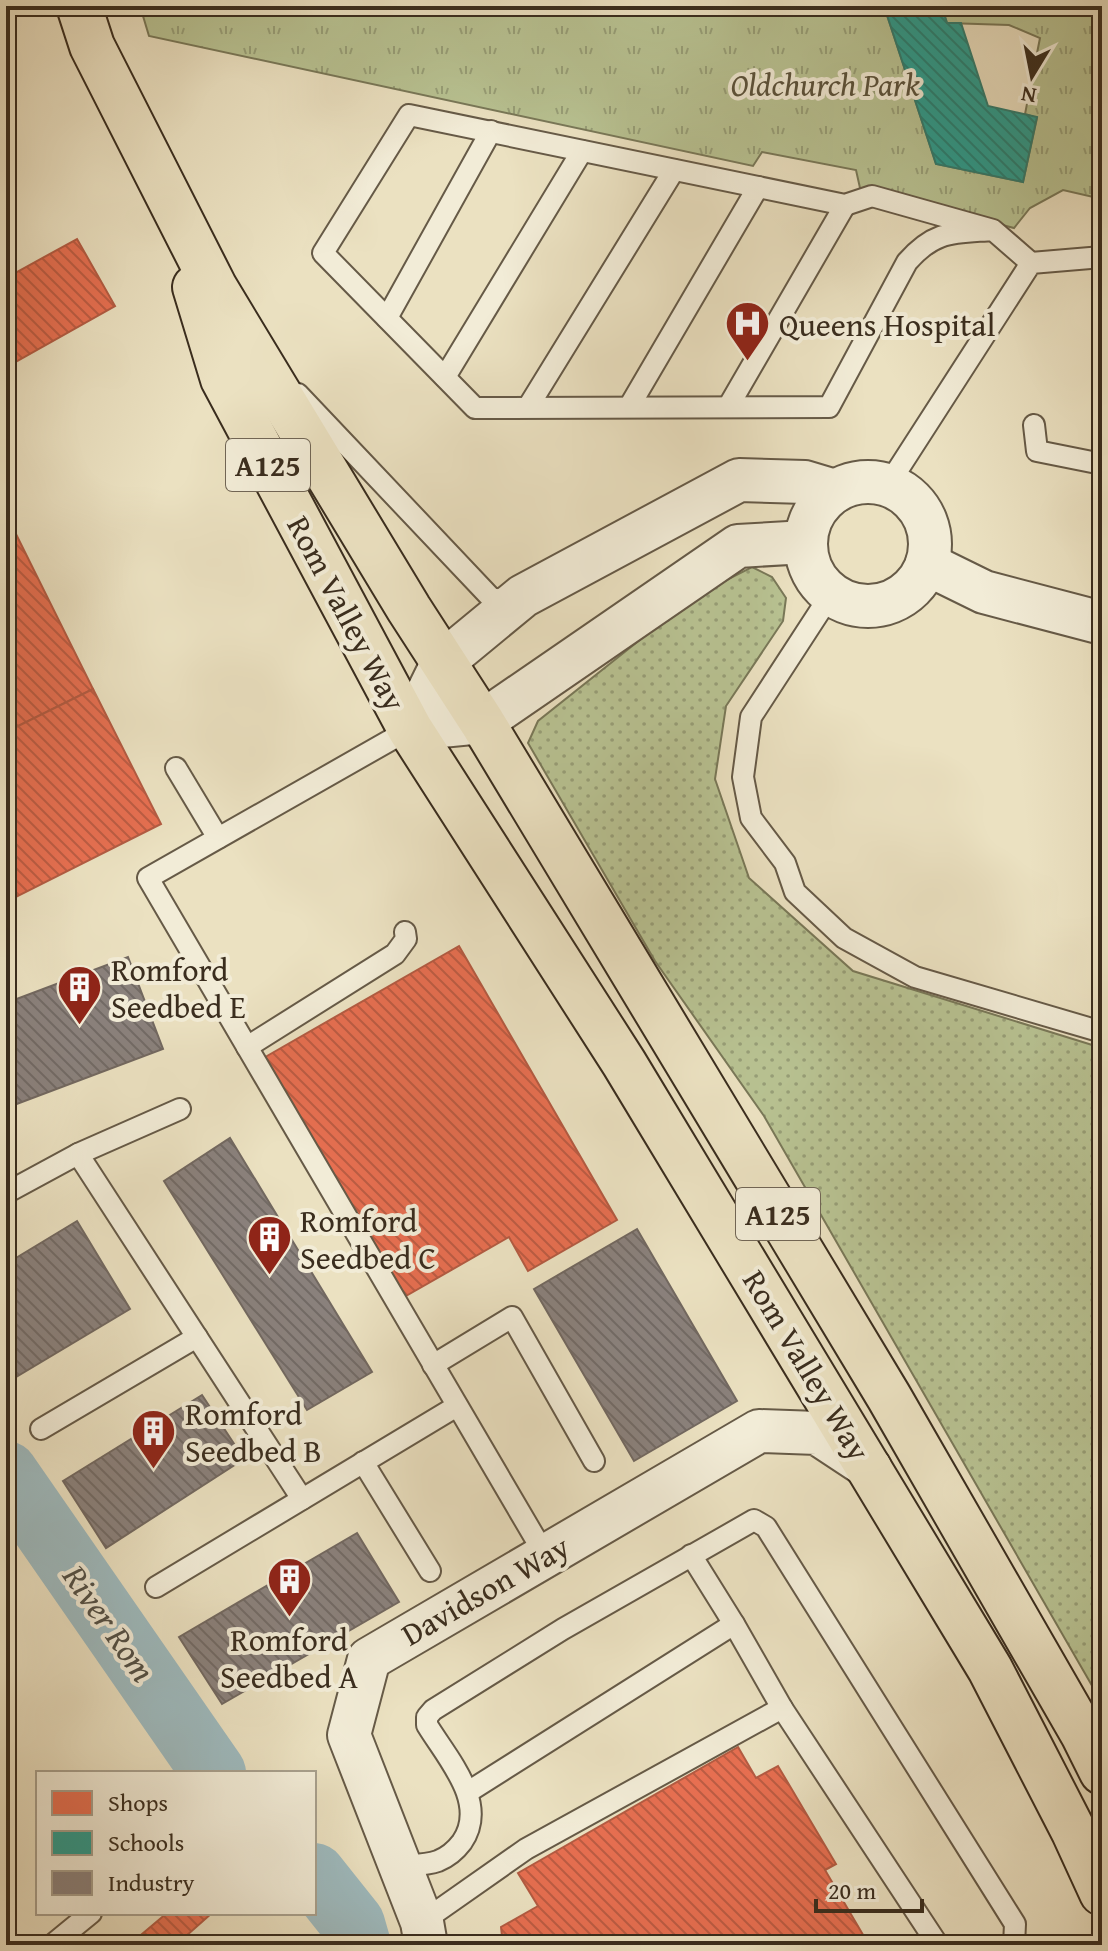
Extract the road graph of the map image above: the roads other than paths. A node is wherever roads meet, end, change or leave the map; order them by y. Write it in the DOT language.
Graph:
graph roads {
  1 [pos="79,6"];
  2 [pos="491,131"];
  3 [pos="582,151"];
  4 [pos="674,170"];
  5 [pos="162,186"];
  6 [pos="758,187"];
  7 [pos="845,205"];
  8 [pos="993,230"];
  9 [pos="1102,257"];
  10 [pos="1031,263"];
  11 [pos="387,318"];
  12 [pos="245,339"];
  13 [pos="445,377"];
  14 [pos="528,407"];
  15 [pos="629,407"];
  16 [pos="728,407"];
  17 [pos="1034,425"];
  18 [pos="1102,464"];
  19 [pos="888,485"];
  20 [pos="835,491"];
  21 [pos="806,542"];
  22 [pos="927,564"];
  23 [pos="831,594"];
  24 [pos="523,596"];
  25 [pos="1102,623"];
  26 [pos="443,662"];
  27 [pos="482,722"];
  28 [pos="410,729"];
  29 [pos="176,768"];
  30 [pos="218,838"];
  31 [pos="405,932"];
  32 [pos="1102,1032"];
  33 [pos="247,1047"];
  34 [pos="180,1109"];
  35 [pos="78,1154"];
  36 [pos="6,1193"];
  37 [pos="197,1337"];
  38 [pos="433,1365"];
  39 [pos="457,1406"];
  40 [pos="41,1429"];
  41 [pos="594,1461"];
  42 [pos="363,1462"];
  43 [pos="870,1468"];
  44 [pos="302,1499"];
  45 [pos="545,1555"];
  46 [pos="691,1555"];
  47 [pos="430,1571"];
  48 [pos="156,1587"];
  49 [pos="734,1624"];
  50 [pos="782,1708"];
  51 [pos="1102,1772"];
  52 [pos="468,1792"];
  53 [pos="401,1866"];
  54 [pos="1102,1893"];
  55 [pos="89,1915"];
  56 [pos="424,1934"];
  57 [pos="52,1945"];
  58 [pos="938,1945"];
  59 [pos="1014,1945"];
  1 -- 5 [label="main road, Rom Valley Way / A125"];
  2 -- 3 [label="lane"];
  2 -- 11 [label="lane"];
  2 -- 11 [label="lane"];
  3 -- 4 [label="lane"];
  3 -- 13 [label="lane"];
  4 -- 6 [label="lane"];
  4 -- 14 [label="lane"];
  5 -- 12 [label="main road, Rom Valley Way / A125"];
  5 -- 28 [label="main road, Rom Valley Way / A125"];
  6 -- 7 [label="lane"];
  6 -- 15 [label="lane"];
  7 -- 8 [label="lane"];
  7 -- 16 [label="lane"];
  8 -- 10 [label="lane"];
  8 -- 16 [label="lane"];
  9 -- 10 [label="lane"];
  10 -- 19 [label="lane"];
  11 -- 13 [label="lane"];
  12 -- 24 [label="lane"];
  12 -- 26 [label="main road, Rom Valley Way / A125"];
  13 -- 14 [label="lane"];
  14 -- 15 [label="lane"];
  15 -- 16 [label="lane"];
  17 -- 18 [label="lane"];
  19 -- 20 [label="street, Rom Valley Way"];
  19 -- 22 [label="street"];
  20 -- 21 [label="street"];
  20 -- 24 [label="street, Rom Valley Way"];
  21 -- 23 [label="street"];
  21 -- 27 [label="street, Rom Valley Way"];
  22 -- 23 [label="street"];
  22 -- 25 [label="street"];
  23 -- 32 [label="lane"];
  24 -- 26 [label="street, Rom Valley Way"];
  26 -- 27 [label="main road, Rom Valley Way / A125"];
  26 -- 28 [label="street, Rom Valley Way"];
  27 -- 28 [label="street, Rom Valley Way"];
  27 -- 51 [label="main road, Rom Valley Way / A125"];
  28 -- 30 [label="lane"];
  28 -- 43 [label="main road, Rom Valley Way / A125"];
  29 -- 30 [label="lane"];
  30 -- 33 [label="lane"];
  31 -- 33 [label="lane"];
  33 -- 38 [label="lane"];
  34 -- 35 [label="lane"];
  35 -- 36 [label="lane"];
  35 -- 37 [label="lane"];
  37 -- 40 [label="lane"];
  37 -- 44 [label="lane"];
  38 -- 39 [label="lane"];
  38 -- 41 [label="lane"];
  39 -- 42 [label="lane"];
  39 -- 45 [label="lane"];
  42 -- 44 [label="lane"];
  42 -- 47 [label="lane"];
  43 -- 45 [label="street, Davidson Way"];
  43 -- 54 [label="main road, Rom Valley Way / A125"];
  44 -- 48 [label="lane"];
  45 -- 53 [label="street, Davidson Way"];
  46 -- 49 [label="lane"];
  46 -- 52 [label="lane"];
  46 -- 59 [label="lane"];
  49 -- 50 [label="lane"];
  49 -- 52 [label="lane"];
  50 -- 56 [label="lane"];
  50 -- 58 [label="lane"];
  52 -- 53 [label="lane"];
  53 -- 56 [label="street, Davidson Way"];
  55 -- 57 [label="lane"];
}
